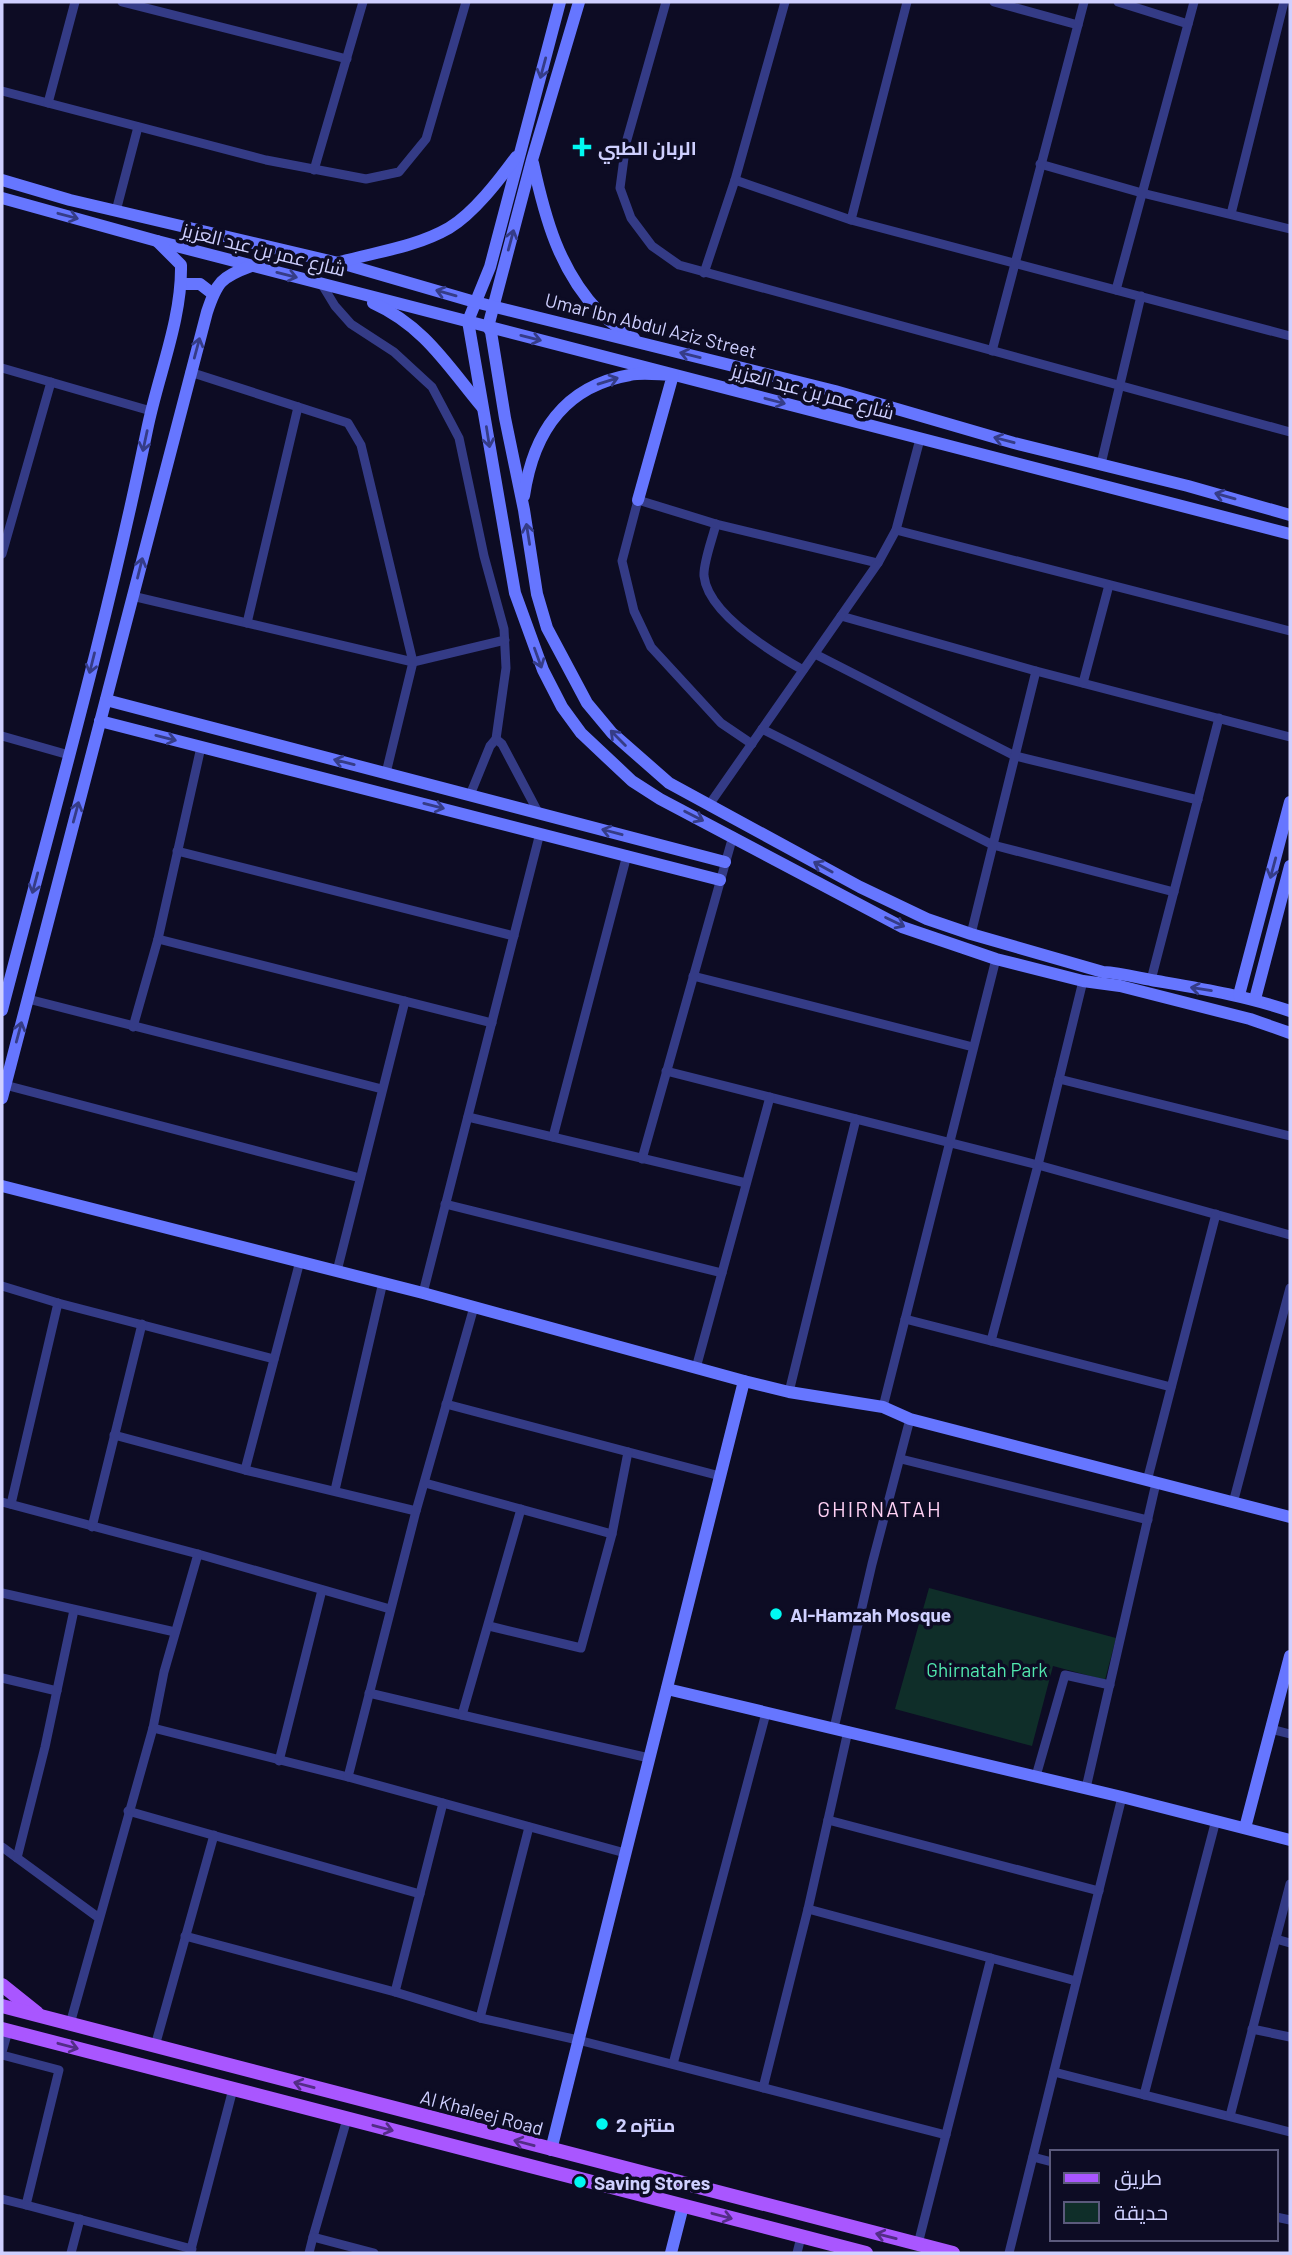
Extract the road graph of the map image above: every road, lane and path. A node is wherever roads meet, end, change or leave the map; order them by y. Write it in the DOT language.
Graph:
graph roads {
  1 [pos="75,2"];
  2 [pos="122,2"];
  3 [pos="363,2"];
  4 [pos="466,2"];
  5 [pos="560,2"];
  6 [pos="579,2"];
  7 [pos="666,2"];
  8 [pos="785,2"];
  9 [pos="907,2"];
  10 [pos="994,2"];
  11 [pos="1084,2"];
  12 [pos="1118,2"];
  13 [pos="1194,2"];
  14 [pos="1284,2"];
  15 [pos="1188,24"];
  16 [pos="1078,25"];
  17 [pos="346,59"];
  18 [pos="2,91"];
  19 [pos="48,103"];
  20 [pos="138,127"];
  21 [pos="521,151"];
  22 [pos="532,160"];
  23 [pos="1040,164"];
  24 [pos="314,170"];
  25 [pos="2,180"];
  26 [pos="735,180"];
  27 [pos="1142,193"];
  28 [pos="2,198"];
  29 [pos="116,211"];
  30 [pos="1231,214"];
  31 [pos="851,219"];
  32 [pos="1290,229"];
  33 [pos="157,241"];
  34 [pos="335,263"];
  35 [pos="1015,263"];
  36 [pos="251,265"];
  37 [pos="704,273"];
  38 [pos="182,284"];
  39 [pos="321,284"];
  40 [pos="344,289"];
  41 [pos="1116,290"];
  42 [pos="213,294"];
  43 [pos="1141,296"];
  44 [pos="475,302"];
  45 [pos="493,305"];
  46 [pos="468,321"];
  47 [pos="488,327"];
  48 [pos="1290,335"];
  49 [pos="640,342"];
  50 [pos="992,351"];
  51 [pos="2,368"];
  52 [pos="190,372"];
  53 [pos="674,375"];
  54 [pos="51,382"];
  55 [pos="1119,385"];
  56 [pos="298,407"];
  57 [pos="484,410"];
  58 [pos="151,411"];
  59 [pos="1290,432"];
  60 [pos="920,439"];
  61 [pos="1101,464"];
  62 [pos="638,500"];
  63 [pos="524,510"];
  64 [pos="1290,515"];
  65 [pos="716,524"];
  66 [pos="896,530"];
  67 [pos="1290,534"];
  68 [pos="2,554"];
  69 [pos="878,563"];
  70 [pos="1109,584"];
  71 [pos="132,596"];
  72 [pos="841,616"];
  73 [pos="247,623"];
  74 [pos="1290,631"];
  75 [pos="505,640"];
  76 [pos="815,654"];
  77 [pos="413,662"];
  78 [pos="803,670"];
  79 [pos="1036,671"];
  80 [pos="1083,683"];
  81 [pos="106,700"];
  82 [pos="1219,718"];
  83 [pos="100,721"];
  84 [pos="762,729"];
  85 [pos="2,736"];
  86 [pos="1290,737"];
  87 [pos="496,739"];
  88 [pos="752,744"];
  89 [pos="201,747"];
  90 [pos="69,755"];
  91 [pos="1014,756"];
  92 [pos="386,773"];
  93 [pos="470,795"];
  94 [pos="1198,800"];
  95 [pos="1290,802"];
  96 [pos="709,805"];
  97 [pos="538,812"];
  98 [pos="540,833"];
  99 [pos="733,836"];
  100 [pos="993,845"];
  101 [pos="177,851"];
  102 [pos="627,855"];
  103 [pos="725,862"];
  104 [pos="1290,866"];
  105 [pos="720,880"];
  106 [pos="1174,892"];
  107 [pos="971,934"];
  108 [pos="514,936"];
  109 [pos="158,939"];
  110 [pos="996,959"];
  111 [pos="693,976"];
  112 [pos="1151,980"];
  113 [pos="1083,981"];
  114 [pos="1239,995"];
  115 [pos="28,999"];
  116 [pos="1255,999"];
  117 [pos="405,1001"];
  118 [pos="2,1010"];
  119 [pos="1290,1011"];
  120 [pos="492,1023"];
  121 [pos="133,1027"];
  122 [pos="1290,1032"];
  123 [pos="973,1047"];
  124 [pos="666,1071"];
  125 [pos="1059,1079"];
  126 [pos="5,1085"];
  127 [pos="382,1090"];
  128 [pos="770,1097"];
  129 [pos="2,1098"];
  130 [pos="468,1117"];
  131 [pos="856,1119"];
  132 [pos="1290,1136"];
  133 [pos="553,1137"];
  134 [pos="950,1142"];
  135 [pos="642,1159"];
  136 [pos="1038,1165"];
  137 [pos="360,1178"];
  138 [pos="746,1184"];
  139 [pos="2,1186"];
  140 [pos="446,1204"];
  141 [pos="1216,1214"];
  142 [pos="1290,1235"];
  143 [pos="300,1261"];
  144 [pos="337,1271"];
  145 [pos="722,1273"];
  146 [pos="383,1282"];
  147 [pos="2,1286"];
  148 [pos="1290,1288"];
  149 [pos="423,1293"];
  150 [pos="58,1303"];
  151 [pos="474,1307"];
  152 [pos="905,1319"];
  153 [pos="142,1324"];
  154 [pos="991,1341"];
  155 [pos="274,1359"];
  156 [pos="696,1368"];
  157 [pos="744,1381"];
  158 [pos="1171,1387"];
  159 [pos="789,1392"];
  160 [pos="446,1404"];
  161 [pos="883,1407"];
  162 [pos="910,1419"];
  163 [pos="114,1435"];
  164 [pos="628,1452"];
  165 [pos="901,1459"];
  166 [pos="244,1470"];
  167 [pos="720,1476"];
  168 [pos="1152,1482"];
  169 [pos="425,1483"];
  170 [pos="335,1490"];
  171 [pos="6,1503"];
  172 [pos="1233,1503"];
  173 [pos="521,1509"];
  174 [pos="416,1510"];
  175 [pos="1290,1517"];
  176 [pos="1148,1520"];
  177 [pos="92,1527"];
  178 [pos="612,1534"];
  179 [pos="198,1554"];
  180 [pos="322,1590"];
  181 [pos="2,1593"];
  182 [pos="390,1609"];
  183 [pos="74,1610"];
  184 [pos="489,1626"];
  185 [pos="175,1632"];
  186 [pos="1290,1656"];
  187 [pos="2,1678"];
  188 [pos="1110,1685"];
  189 [pos="667,1689"];
  190 [pos="57,1691"];
  191 [pos="369,1693"];
  192 [pos="766,1713"];
  193 [pos="462,1715"];
  194 [pos="153,1728"];
  195 [pos="834,1728"];
  196 [pos="1271,1729"];
  197 [pos="848,1731"];
  198 [pos="1290,1734"];
  199 [pos="649,1758"];
  200 [pos="279,1760"];
  201 [pos="1036,1776"];
  202 [pos="348,1777"];
  203 [pos="1086,1788"];
  204 [pos="1122,1797"];
  205 [pos="443,1803"];
  206 [pos="128,1811"];
  207 [pos="828,1820"];
  208 [pos="1216,1820"];
  209 [pos="529,1826"];
  210 [pos="1245,1828"];
  211 [pos="214,1835"];
  212 [pos="1290,1840"];
  213 [pos="2,1847"];
  214 [pos="625,1853"];
  215 [pos="17,1858"];
  216 [pos="1290,1884"];
  217 [pos="1099,1891"];
  218 [pos="421,1894"];
  219 [pos="808,1909"];
  220 [pos="99,1918"];
  221 [pos="185,1936"];
  222 [pos="1276,1939"];
  223 [pos="1290,1943"];
  224 [pos="991,1958"];
  225 [pos="1076,1981"];
  226 [pos="2,1985"];
  227 [pos="395,1992"];
  228 [pos="2,2006"];
  229 [pos="41,2017"];
  230 [pos="480,2018"];
  231 [pos="70,2024"];
  232 [pos="1252,2029"];
  233 [pos="5,2030"];
  234 [pos="1290,2037"];
  235 [pos="579,2040"];
  236 [pos="155,2046"];
  237 [pos="2,2053"];
  238 [pos="673,2064"];
  239 [pos="1054,2072"];
  240 [pos="763,2088"];
  241 [pos="233,2089"];
  242 [pos="1144,2095"];
  243 [pos="1230,2116"];
  244 [pos="347,2119"];
  245 [pos="1290,2132"];
  246 [pos="946,2135"];
  247 [pos="551,2150"];
  248 [pos="1033,2157"];
  249 [pos="1050,2161"];
  250 [pos="2,2199"];
  251 [pos="26,2205"];
  252 [pos="683,2206"];
  253 [pos="80,2219"];
  254 [pos="801,2236"];
  255 [pos="313,2237"];
  256 [pos="918,2244"];
  257 [pos="191,2251"];
  258 [pos="71,2253"];
  259 [pos="309,2253"];
  260 [pos="374,2253"];
  261 [pos="671,2253"];
  262 [pos="797,2253"];
  263 [pos="866,2253"];
  264 [pos="953,2253"];
  265 [pos="1009,2253"];
  1 -- 19 [label="street"];
  2 -- 17 [label="street"];
  3 -- 17 [label="street"];
  4 -- 24 [label="street"];
  5 -- 21 [label="street, one-way"];
  6 -- 22 [label="street"];
  7 -- 37 [label="street"];
  8 -- 26 [label="street"];
  9 -- 31 [label="street"];
  10 -- 16 [label="street"];
  11 -- 16 [label="street"];
  12 -- 15 [label="street"];
  13 -- 15 [label="street"];
  14 -- 30 [label="street"];
  15 -- 27 [label="street"];
  16 -- 23 [label="street"];
  17 -- 24 [label="street"];
  18 -- 19 [label="street"];
  19 -- 20 [label="street"];
  20 -- 24 [label="street"];
  20 -- 29 [label="street"];
  21 -- 34 [label="street"];
  21 -- 44 [label="street"];
  45 -- 22 [label="street, one-way"];
  22 -- 49 [label="street"];
  23 -- 27 [label="street"];
  23 -- 35 [label="street"];
  25 -- 29 [label="street, Umar Ibn Abdul Aziz Street"];
  26 -- 31 [label="street"];
  26 -- 37 [label="street"];
  27 -- 30 [label="street"];
  27 -- 41 [label="street"];
  28 -- 33 [label="street, شارع عمر بن عبد العزيز, one-way"];
  29 -- 34 [label="street, Umar Ibn Abdul Aziz Street"];
  30 -- 32 [label="street"];
  31 -- 35 [label="street"];
  33 -- 36 [label="street, شارع عمر بن عبد العزيز"];
  33 -- 38 [label="street"];
  44 -- 34 [label="street, Umar Ibn Abdul Aziz Street, one-way"];
  35 -- 41 [label="street"];
  35 -- 50 [label="street"];
  36 -- 39 [label="street, شارع عمر بن عبد العزيز, one-way"];
  36 -- 42 [label="street"];
  37 -- 50 [label="street"];
  38 -- 42 [label="street"];
  38 -- 58 [label="street"];
  39 -- 40 [label="street, شارع عمر بن عبد العزيز"];
  39 -- 75 [label="street"];
  40 -- 46 [label="street, شارع عمر بن عبد العزيز"];
  40 -- 57 [label="street"];
  41 -- 43 [label="street"];
  52 -- 42 [label="street, one-way"];
  43 -- 48 [label="street"];
  43 -- 55 [label="street"];
  44 -- 45 [label="street, Umar Ibn Abdul Aziz Street"];
  44 -- 46 [label="street"];
  45 -- 47 [label="street"];
  45 -- 49 [label="street, Umar Ibn Abdul Aziz Street"];
  46 -- 47 [label="street, شارع عمر بن عبد العزيز"];
  46 -- 57 [label="street"];
  47 -- 53 [label="street, شارع عمر بن عبد العزيز, one-way"];
  47 -- 63 [label="street"];
  61 -- 49 [label="street, Umar Ibn Abdul Aziz Street, one-way"];
  50 -- 55 [label="street"];
  51 -- 54 [label="street"];
  52 -- 56 [label="street"];
  71 -- 52 [label="street, one-way"];
  53 -- 60 [label="street, شارع عمر بن عبد العزيز, one-way"];
  53 -- 62 [label="street"];
  63 -- 53 [label="street, one-way"];
  54 -- 58 [label="street"];
  54 -- 68 [label="street"];
  55 -- 59 [label="street"];
  55 -- 61 [label="street"];
  56 -- 73 [label="street"];
  56 -- 77 [label="street"];
  57 -- 99 [label="street, one-way"];
  58 -- 90 [label="street, one-way"];
  60 -- 66 [label="street"];
  60 -- 67 [label="street, شارع عمر بن عبد العزيز"];
  64 -- 61 [label="street, Umar Ibn Abdul Aziz Street, one-way"];
  62 -- 65 [label="street"];
  62 -- 88 [label="street"];
  96 -- 63 [label="street, one-way"];
  65 -- 69 [label="street"];
  65 -- 78 [label="street"];
  66 -- 69 [label="street"];
  66 -- 70 [label="street"];
  69 -- 72 [label="street"];
  70 -- 74 [label="street"];
  70 -- 80 [label="street"];
  71 -- 73 [label="street"];
  71 -- 81 [label="street"];
  72 -- 76 [label="street"];
  72 -- 79 [label="street"];
  73 -- 77 [label="street"];
  75 -- 77 [label="street"];
  75 -- 87 [label="street"];
  76 -- 78 [label="street"];
  76 -- 91 [label="street"];
  77 -- 92 [label="street"];
  78 -- 84 [label="street"];
  79 -- 80 [label="street"];
  79 -- 91 [label="street"];
  80 -- 82 [label="street"];
  81 -- 83 [label="street"];
  92 -- 81 [label="street, one-way"];
  82 -- 86 [label="street"];
  82 -- 94 [label="street"];
  83 -- 89 [label="street, one-way"];
  115 -- 83 [label="street, one-way"];
  84 -- 88 [label="street"];
  84 -- 100 [label="street"];
  85 -- 90 [label="street"];
  87 -- 93 [label="street"];
  87 -- 97 [label="street"];
  88 -- 96 [label="street"];
  89 -- 98 [label="street, one-way"];
  89 -- 101 [label="street"];
  90 -- 118 [label="street, one-way"];
  91 -- 94 [label="street"];
  91 -- 100 [label="street"];
  92 -- 93 [label="street"];
  93 -- 97 [label="street"];
  94 -- 106 [label="street"];
  95 -- 114 [label="street, one-way"];
  107 -- 96 [label="street, one-way"];
  103 -- 97 [label="street, one-way"];
  98 -- 102 [label="street"];
  98 -- 108 [label="street"];
  99 -- 103 [label="street"];
  99 -- 110 [label="street, one-way"];
  100 -- 106 [label="street"];
  100 -- 107 [label="street"];
  101 -- 108 [label="street"];
  101 -- 109 [label="street"];
  102 -- 105 [label="street"];
  102 -- 133 [label="street"];
  103 -- 105 [label="street"];
  104 -- 116 [label="street"];
  105 -- 111 [label="street"];
  106 -- 112 [label="street"];
  107 -- 112 [label="street"];
  108 -- 120 [label="street"];
  109 -- 117 [label="street"];
  109 -- 121 [label="street"];
  110 -- 113 [label="street"];
  110 -- 123 [label="street"];
  111 -- 123 [label="street"];
  111 -- 124 [label="street"];
  114 -- 112 [label="street, one-way"];
  113 -- 122 [label="street"];
  113 -- 125 [label="street"];
  114 -- 116 [label="street"];
  115 -- 121 [label="street"];
  126 -- 115 [label="street, one-way"];
  116 -- 119 [label="street"];
  117 -- 120 [label="street"];
  117 -- 127 [label="street"];
  120 -- 130 [label="street"];
  121 -- 127 [label="street"];
  123 -- 134 [label="street"];
  124 -- 128 [label="street"];
  124 -- 135 [label="street"];
  125 -- 132 [label="street"];
  125 -- 136 [label="street"];
  126 -- 129 [label="street"];
  126 -- 137 [label="street"];
  127 -- 137 [label="street"];
  128 -- 131 [label="street"];
  128 -- 138 [label="street"];
  130 -- 133 [label="street"];
  130 -- 140 [label="street"];
  131 -- 134 [label="street"];
  131 -- 159 [label="street"];
  133 -- 135 [label="street"];
  134 -- 136 [label="street"];
  134 -- 152 [label="street"];
  135 -- 138 [label="street"];
  136 -- 141 [label="street"];
  136 -- 154 [label="street"];
  137 -- 144 [label="street"];
  138 -- 145 [label="street"];
  139 -- 143 [label="street"];
  140 -- 145 [label="street"];
  140 -- 149 [label="street"];
  141 -- 142 [label="street"];
  141 -- 158 [label="street"];
  143 -- 144 [label="street"];
  143 -- 155 [label="street"];
  144 -- 146 [label="street"];
  145 -- 156 [label="street"];
  146 -- 149 [label="street"];
  146 -- 170 [label="street"];
  147 -- 150 [label="street"];
  148 -- 172 [label="street"];
  149 -- 151 [label="street"];
  150 -- 153 [label="street"];
  150 -- 171 [label="street"];
  151 -- 156 [label="street"];
  151 -- 160 [label="street"];
  152 -- 154 [label="street"];
  152 -- 161 [label="street"];
  153 -- 155 [label="street"];
  153 -- 163 [label="street"];
  154 -- 158 [label="street"];
  155 -- 166 [label="street"];
  156 -- 157 [label="street"];
  157 -- 159 [label="street"];
  157 -- 167 [label="street"];
  158 -- 168 [label="street"];
  159 -- 161 [label="street"];
  160 -- 164 [label="street"];
  160 -- 169 [label="street"];
  161 -- 162 [label="street"];
  162 -- 165 [label="street"];
  162 -- 168 [label="street"];
  163 -- 166 [label="street"];
  163 -- 177 [label="street"];
  164 -- 167 [label="street"];
  164 -- 178 [label="street"];
  165 -- 176 [label="street"];
  165 -- 195 [label="street"];
  166 -- 170 [label="street"];
  167 -- 189 [label="street"];
  168 -- 172 [label="street"];
  168 -- 176 [label="street"];
  169 -- 173 [label="street"];
  169 -- 174 [label="street"];
  170 -- 174 [label="street"];
  171 -- 177 [label="street"];
  172 -- 175 [label="street"];
  173 -- 178 [label="street"];
  173 -- 184 [label="street"];
  174 -- 182 [label="street"];
  176 -- 188 [label="street"];
  177 -- 179 [label="street"];
  178 -- 184 [label="street"];
  179 -- 180 [label="street"];
  179 -- 185 [label="street"];
  180 -- 182 [label="street"];
  180 -- 200 [label="street"];
  181 -- 183 [label="street"];
  182 -- 191 [label="street"];
  183 -- 185 [label="street"];
  183 -- 190 [label="street"];
  184 -- 193 [label="street"];
  185 -- 194 [label="street"];
  186 -- 196 [label="street"];
  187 -- 190 [label="street"];
  188 -- 201 [label="street"];
  188 -- 203 [label="street"];
  189 -- 192 [label="street"];
  189 -- 199 [label="street"];
  190 -- 215 [label="street"];
  191 -- 193 [label="street"];
  191 -- 202 [label="street"];
  192 -- 195 [label="street"];
  192 -- 238 [label="street"];
  193 -- 199 [label="street"];
  194 -- 200 [label="street"];
  194 -- 206 [label="street"];
  195 -- 197 [label="street"];
  196 -- 198 [label="street"];
  196 -- 210 [label="street"];
  197 -- 201 [label="street"];
  197 -- 207 [label="street"];
  199 -- 214 [label="street"];
  200 -- 202 [label="street"];
  201 -- 203 [label="street"];
  202 -- 205 [label="street"];
  203 -- 204 [label="street"];
  204 -- 208 [label="street"];
  204 -- 217 [label="street"];
  205 -- 209 [label="street"];
  205 -- 218 [label="street"];
  206 -- 211 [label="street"];
  206 -- 220 [label="street"];
  207 -- 217 [label="street"];
  207 -- 219 [label="street"];
  208 -- 210 [label="street"];
  208 -- 242 [label="street"];
  209 -- 214 [label="street"];
  209 -- 230 [label="street"];
  210 -- 212 [label="street"];
  211 -- 218 [label="street"];
  211 -- 221 [label="street"];
  213 -- 215 [label="street"];
  214 -- 235 [label="street"];
  215 -- 220 [label="street"];
  216 -- 222 [label="street"];
  217 -- 225 [label="street"];
  218 -- 227 [label="street"];
  219 -- 224 [label="street"];
  219 -- 240 [label="street"];
  220 -- 231 [label="street"];
  221 -- 227 [label="street"];
  221 -- 236 [label="street"];
  222 -- 223 [label="street"];
  222 -- 232 [label="street"];
  224 -- 225 [label="street"];
  224 -- 246 [label="street"];
  225 -- 239 [label="street"];
  226 -- 229 [label="main road"];
  227 -- 230 [label="street"];
  228 -- 229 [label="main road, Al Khaleej Road"];
  229 -- 231 [label="main road, Al Khaleej Road"];
  230 -- 235 [label="street"];
  231 -- 236 [label="main road, Al Khaleej Road"];
  232 -- 234 [label="street"];
  232 -- 243 [label="street"];
  233 -- 237 [label="street"];
  233 -- 241 [label="main road, Al Khaleej Road, one-way"];
  235 -- 238 [label="street"];
  235 -- 247 [label="street"];
  247 -- 236 [label="main road, Al Khaleej Road, one-way"];
  237 -- 251 [label="street"];
  238 -- 240 [label="street"];
  239 -- 242 [label="street"];
  239 -- 248 [label="street"];
  240 -- 246 [label="street"];
  241 -- 244 [label="main road, Al Khaleej Road"];
  241 -- 257 [label="street"];
  242 -- 243 [label="street"];
  243 -- 245 [label="street"];
  244 -- 252 [label="main road, Al Khaleej Road, one-way"];
  244 -- 255 [label="street"];
  246 -- 256 [label="street"];
  256 -- 247 [label="main road, Al Khaleej Road, one-way"];
  248 -- 249 [label="street"];
  248 -- 265 [label="street"];
  250 -- 251 [label="street"];
  251 -- 253 [label="street"];
  252 -- 254 [label="main road, Al Khaleej Road, one-way"];
  252 -- 261 [label="street"];
  253 -- 257 [label="street"];
  253 -- 258 [label="street"];
  254 -- 262 [label="street"];
  254 -- 263 [label="main road, Al Khaleej Road"];
  255 -- 259 [label="street"];
  255 -- 260 [label="street"];
  256 -- 264 [label="main road, Al Khaleej Road"];
}
